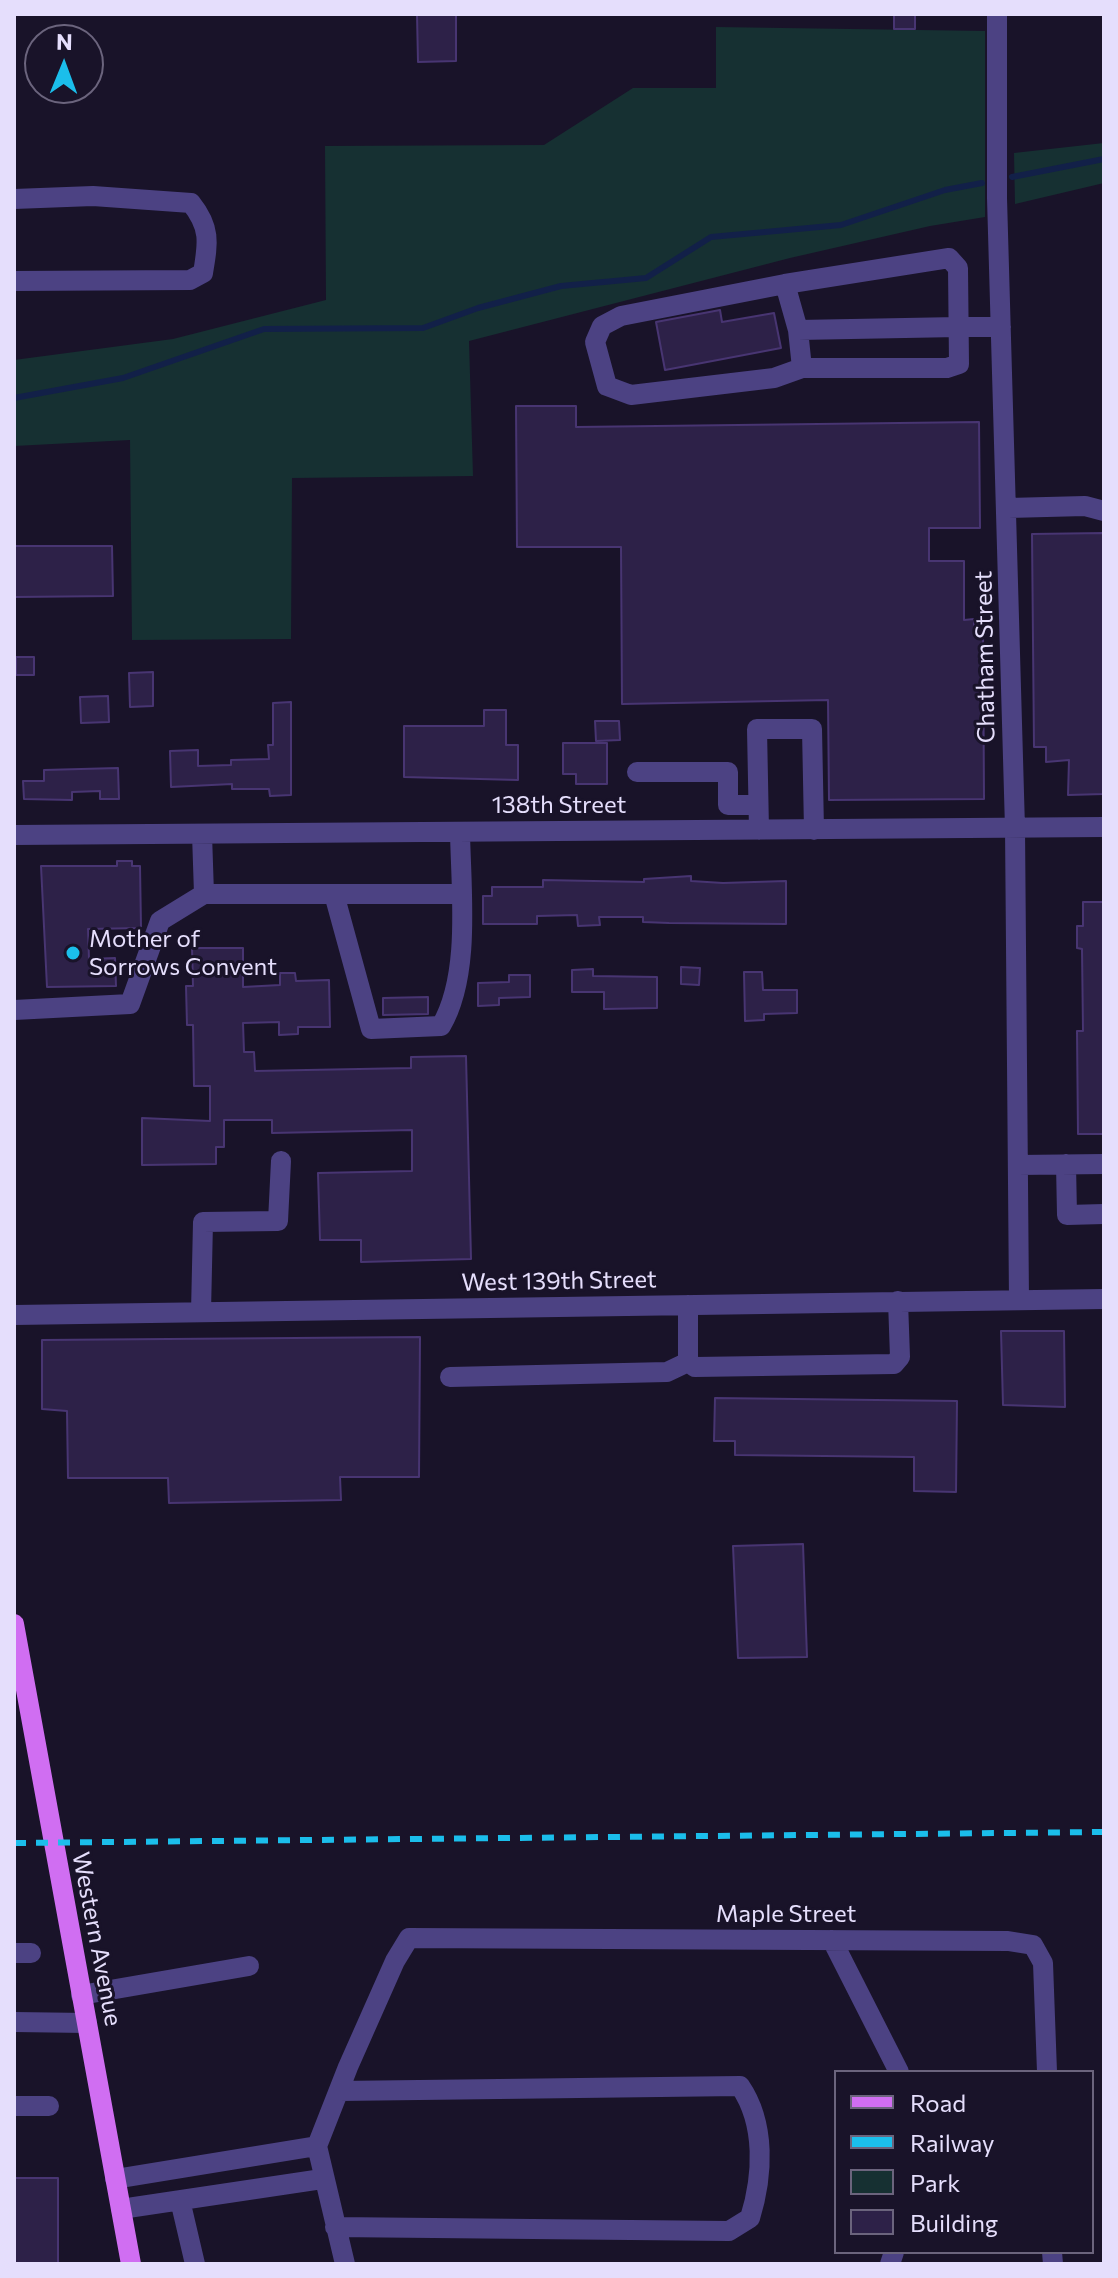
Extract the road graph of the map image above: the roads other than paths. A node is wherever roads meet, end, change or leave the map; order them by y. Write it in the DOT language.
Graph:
graph roads {
  1 [pos="997,14"];
  2 [pos="14,199"];
  3 [pos="14,281"];
  4 [pos="785,284"];
  5 [pos="958,327"];
  6 [pos="1001,327"];
  7 [pos="798,330"];
  8 [pos="802,368"];
  9 [pos="1008,508"];
  10 [pos="1104,511"];
  11 [pos="637,772"];
  12 [pos="758,805"];
  13 [pos="1104,827"];
  14 [pos="1015,828"];
  15 [pos="759,830"];
  16 [pos="814,830"];
  17 [pos="460,832"];
  18 [pos="202,834"];
  19 [pos="14,835"];
  20 [pos="204,894"];
  21 [pos="334,894"];
  22 [pos="461,894"];
  23 [pos="14,1010"];
  24 [pos="281,1161"];
  25 [pos="1066,1164"];
  26 [pos="1104,1164"];
  27 [pos="1018,1165"];
  28 [pos="1104,1214"];
  29 [pos="1104,1299"];
  30 [pos="1019,1300"];
  31 [pos="898,1301"];
  32 [pos="688,1305"];
  33 [pos="201,1312"];
  34 [pos="14,1315"];
  35 [pos="688,1362"];
  36 [pos="450,1377"];
  37 [pos="14,1624"];
  38 [pos="832,1940"];
  39 [pos="249,1966"];
  40 [pos="81,1995"];
  41 [pos="14,2022"];
  42 [pos="87,2023"];
  43 [pos="898,2070"];
  44 [pos="1047,2070"];
  45 [pos="339,2091"];
  46 [pos="14,2106"];
  47 [pos="49,2106"];
  48 [pos="317,2146"];
  49 [pos="115,2179"];
  50 [pos="322,2179"];
  51 [pos="180,2200"];
  52 [pos="121,2209"];
  53 [pos="335,2227"];
  54 [pos="131,2264"];
  55 [pos="195,2264"];
  56 [pos="345,2264"];
  1 -- 6 [label="street, Chatham Street"];
  2 -- 3 [label="street"];
  4 -- 5 [label="street"];
  4 -- 7 [label="street"];
  4 -- 8 [label="street"];
  5 -- 6 [label="street"];
  5 -- 7 [label="street"];
  5 -- 8 [label="street"];
  6 -- 9 [label="street, Chatham Street"];
  7 -- 8 [label="street"];
  9 -- 10 [label="street"];
  9 -- 14 [label="street, Chatham Street"];
  11 -- 12 [label="street"];
  12 -- 15 [label="street"];
  12 -- 16 [label="street"];
  13 -- 14 [label="street, 138th Street"];
  14 -- 16 [label="street, 138th Street"];
  14 -- 27 [label="street, Chatham Street"];
  15 -- 16 [label="street, 138th Street"];
  15 -- 17 [label="street, 138th Street"];
  17 -- 18 [label="street, 138th Street"];
  17 -- 22 [label="street"];
  18 -- 19 [label="street, 138th Street"];
  18 -- 20 [label="street"];
  20 -- 21 [label="street"];
  20 -- 23 [label="street"];
  21 -- 22 [label="street"];
  21 -- 22 [label="street"];
  24 -- 33 [label="street"];
  25 -- 26 [label="street"];
  25 -- 27 [label="street"];
  25 -- 28 [label="street"];
  27 -- 30 [label="street, Chatham Street"];
  29 -- 30 [label="street, West 139th Street"];
  30 -- 31 [label="street, West 139th Street"];
  31 -- 32 [label="street, West 139th Street"];
  31 -- 35 [label="street"];
  32 -- 33 [label="street, West 139th Street"];
  32 -- 35 [label="street"];
  33 -- 34 [label="street, West 139th Street"];
  35 -- 36 [label="street"];
  37 -- 40 [label="main road, Western Avenue"];
  38 -- 43 [label="street"];
  38 -- 44 [label="street, Maple Street"];
  38 -- 45 [label="street, Maple Street"];
  39 -- 40 [label="street"];
  40 -- 42 [label="main road, Western Avenue"];
  41 -- 42 [label="street"];
  42 -- 49 [label="main road, Western Avenue"];
  45 -- 48 [label="street"];
  45 -- 53 [label="street"];
  46 -- 47 [label="street"];
  48 -- 49 [label="street"];
  48 -- 50 [label="street"];
  49 -- 52 [label="main road, Western Avenue"];
  50 -- 51 [label="street"];
  50 -- 53 [label="street"];
  51 -- 52 [label="street"];
  51 -- 55 [label="street"];
  52 -- 54 [label="main road, Western Avenue"];
  53 -- 56 [label="street"];
}
